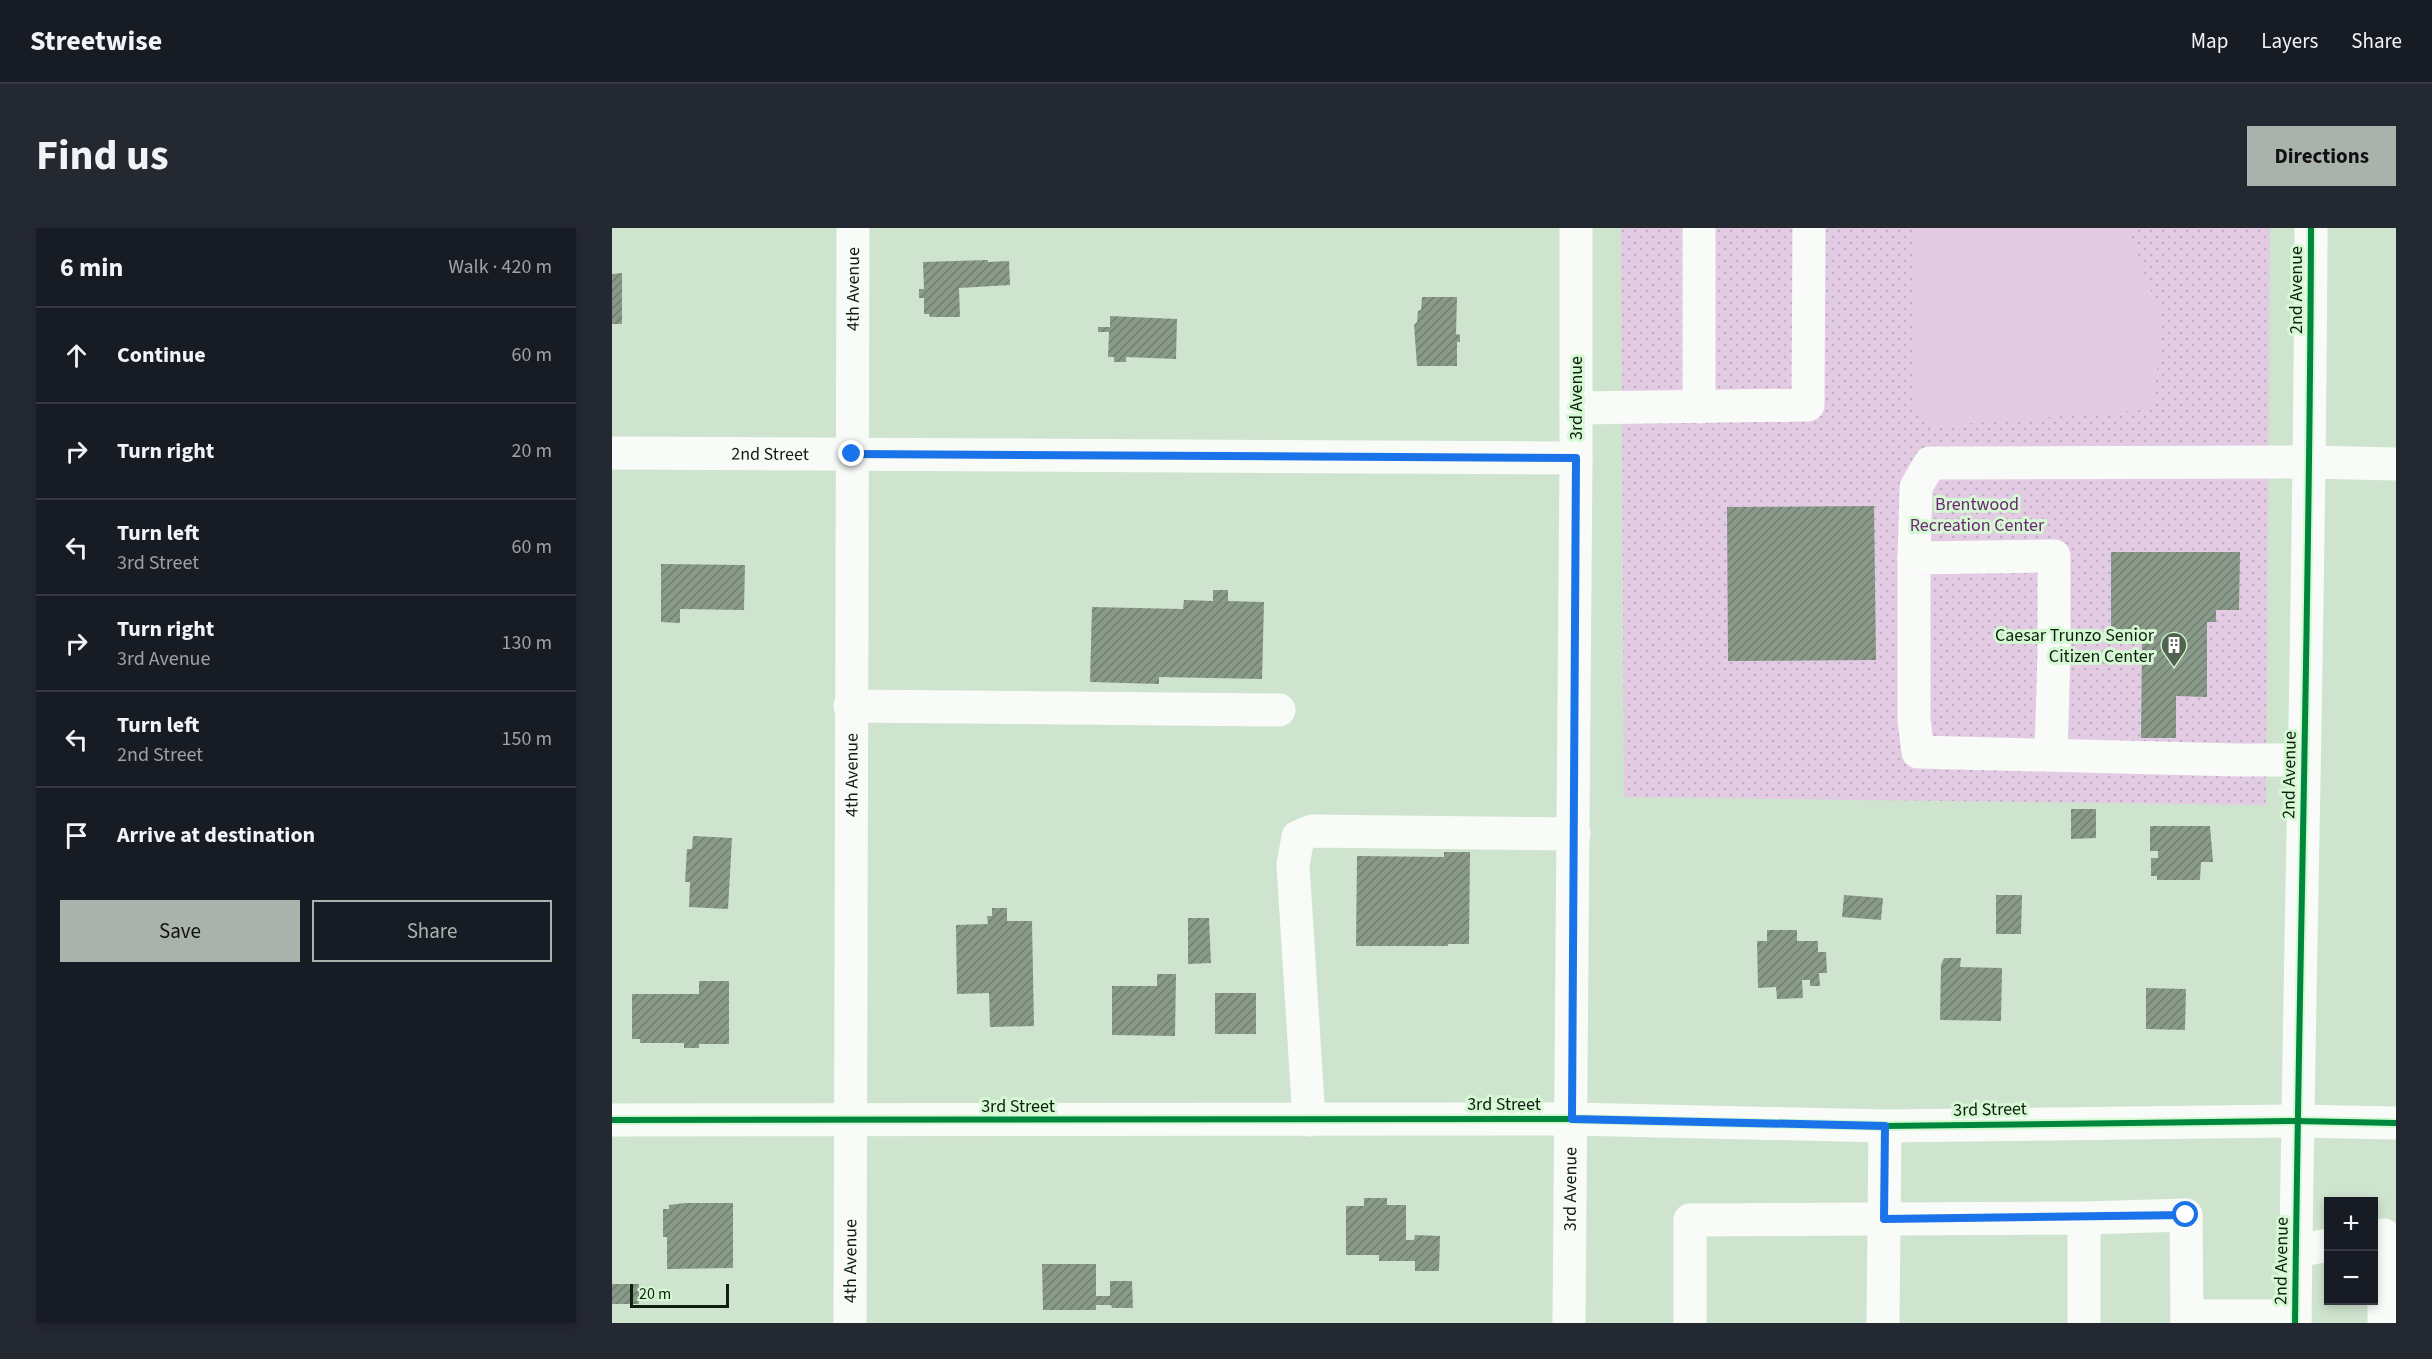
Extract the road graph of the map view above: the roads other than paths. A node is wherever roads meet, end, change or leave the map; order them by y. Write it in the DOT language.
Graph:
graph roads {
  1 [pos="853,228"];
  2 [pos="1575,228"];
  3 [pos="1699,228"];
  4 [pos="1809,228"];
  5 [pos="2311,228"];
  6 [pos="1699,407"];
  7 [pos="1576,408"];
  8 [pos="612,453"];
  9 [pos="852,454"];
  10 [pos="1576,458"];
  11 [pos="2310,462"];
  12 [pos="2396,464"];
  13 [pos="1914,558"];
  14 [pos="850,706"];
  15 [pos="1279,710"];
  16 [pos="2051,756"];
  17 [pos="2304,760"];
  18 [pos="1574,834"];
  19 [pos="1572,1119"];
  20 [pos="612,1120"];
  21 [pos="1310,1120"];
  22 [pos="851,1121"];
  23 [pos="2296,1121"];
  24 [pos="2396,1124"];
  25 [pos="1885,1126"];
  26 [pos="2084,1218"];
  27 [pos="1884,1219"];
  28 [pos="2384,1235"];
  29 [pos="2324,1246"];
  30 [pos="2297,1251"];
  31 [pos="2187,1319"];
  32 [pos="2295,1319"];
  33 [pos="850,1323"];
  34 [pos="1569,1323"];
  35 [pos="1690,1323"];
  36 [pos="1883,1323"];
  37 [pos="2084,1323"];
  38 [pos="2384,1323"];
  1 -- 9 [label="street, 4th Avenue"];
  2 -- 7 [label="street, 3rd Avenue"];
  3 -- 6 [label="street"];
  4 -- 6 [label="street"];
  5 -- 11 [label="street, 2nd Avenue"];
  6 -- 7 [label="street"];
  7 -- 10 [label="street, 3rd Avenue"];
  8 -- 9 [label="street, 2nd Street"];
  9 -- 10 [label="street, 2nd Street"];
  9 -- 14 [label="street, 4th Avenue"];
  10 -- 18 [label="street, 3rd Avenue"];
  11 -- 12 [label="street"];
  11 -- 13 [label="street"];
  11 -- 17 [label="street, 2nd Avenue"];
  13 -- 16 [label="street"];
  13 -- 16 [label="street"];
  14 -- 15 [label="street"];
  14 -- 22 [label="street, 4th Avenue"];
  16 -- 17 [label="street"];
  17 -- 23 [label="street, 2nd Avenue"];
  18 -- 19 [label="street, 3rd Avenue"];
  18 -- 21 [label="street"];
  19 -- 21 [label="street, 3rd Street"];
  19 -- 25 [label="street, 3rd Street"];
  19 -- 34 [label="street, 3rd Avenue"];
  20 -- 22 [label="street, 3rd Street"];
  21 -- 22 [label="street, 3rd Street"];
  22 -- 33 [label="street, 4th Avenue"];
  23 -- 24 [label="street, 3rd Street"];
  23 -- 25 [label="street, 3rd Street"];
  23 -- 30 [label="street, 2nd Avenue"];
  25 -- 27 [label="street"];
  26 -- 27 [label="street"];
  26 -- 31 [label="street"];
  26 -- 37 [label="street"];
  27 -- 35 [label="street"];
  27 -- 36 [label="street"];
  28 -- 38 [label="street"];
  29 -- 30 [label="street"];
  30 -- 32 [label="street, 2nd Avenue"];
  31 -- 32 [label="street"];
}
